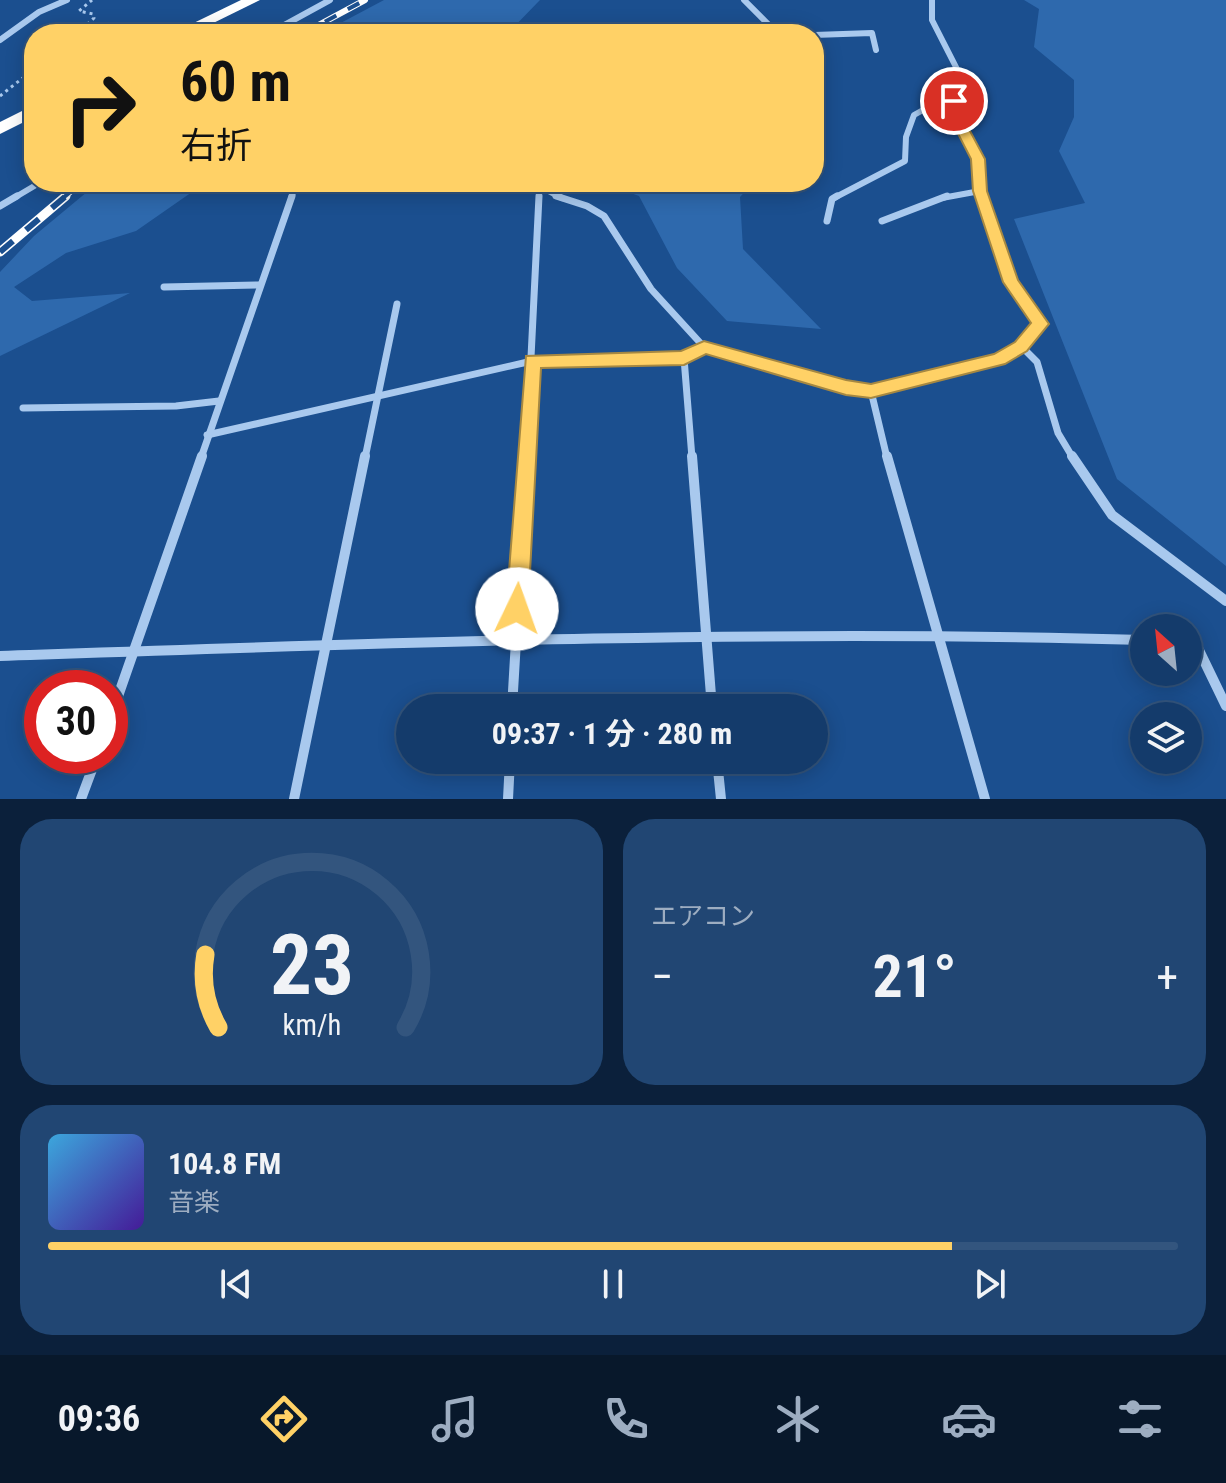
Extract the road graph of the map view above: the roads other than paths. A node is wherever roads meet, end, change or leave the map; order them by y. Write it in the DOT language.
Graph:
graph roads {
  1 [pos="67,0"];
  2 [pos="253,0"];
  3 [pos="330,0"];
  4 [pos="744,0"];
  5 [pos="932,0"];
  6 [pos="201,24"];
  7 [pos="286,24"];
  8 [pos="768,24"];
  9 [pos="824,34"];
  10 [pos="0,40"];
  11 [pos="876,50"];
  12 [pos="955,107"];
  13 [pos="24,116"];
  14 [pos="0,129"];
  15 [pos="980,191"];
  16 [pos="24,192"];
  17 [pos="293,192"];
  18 [pos="536,192"];
  19 [pos="551,192"];
  20 [pos="0,206"];
  21 [pos="827,221"];
  22 [pos="882,221"];
  23 [pos="259,285"];
  24 [pos="164,287"];
  25 [pos="397,304"];
  26 [pos="1021,346"];
  27 [pos="704,347"];
  28 [pos="684,358"];
  29 [pos="532,361"];
  30 [pos="871,391"];
  31 [pos="376,397"];
  32 [pos="219,401"];
  33 [pos="23,408"];
  34 [pos="207,435"];
  35 [pos="1226,601"];
  36 [pos="940,634"];
  37 [pos="704,637"];
  38 [pos="515,639"];
  39 [pos="1130,640"];
  40 [pos="325,645"];
  41 [pos="134,652"];
  42 [pos="0,656"];
  43 [pos="1202,656"];
  44 [pos="128,670"];
  45 [pos="513,694"];
  46 [pos="710,694"];
  47 [pos="1226,706"];
  48 [pos="90,774"];
  49 [pos="509,774"];
  50 [pos="718,774"];
  51 [pos="81,799"];
  52 [pos="294,799"];
  53 [pos="508,799"];
  54 [pos="721,799"];
  55 [pos="985,799"];
  1 -- 10 [label="street"];
  2 -- 6 [label="highway"];
  3 -- 7 [label="street"];
  4 -- 8 [label="street"];
  5 -- 12 [label="street"];
  9 -- 11 [label="street"];
  12 -- 15 [label="street"];
  12 -- 21 [label="street"];
  13 -- 14 [label="highway"];
  15 -- 22 [label="street"];
  15 -- 26 [label="street"];
  16 -- 20 [label="street"];
  17 -- 23 [label="street"];
  18 -- 29 [label="street"];
  19 -- 27 [label="street"];
  23 -- 24 [label="street"];
  23 -- 32 [label="street"];
  25 -- 31 [label="street"];
  26 -- 30 [label="street"];
  26 -- 35 [label="street"];
  27 -- 28 [label="street"];
  27 -- 30 [label="street"];
  28 -- 29 [label="street"];
  28 -- 37 [label="street"];
  29 -- 31 [label="street"];
  29 -- 38 [label="street"];
  30 -- 36 [label="street"];
  31 -- 34 [label="street"];
  31 -- 40 [label="street"];
  32 -- 33 [label="street"];
  32 -- 34 [label="street"];
  34 -- 41 [label="street"];
  36 -- 37 [label="street"];
  36 -- 39 [label="street"];
  36 -- 55 [label="street"];
  37 -- 38 [label="street"];
  37 -- 46 [label="street"];
  38 -- 40 [label="street"];
  38 -- 45 [label="street"];
  40 -- 41 [label="street"];
  40 -- 52 [label="street"];
  41 -- 42 [label="street"];
  41 -- 44 [label="street"];
  43 -- 47 [label="street"];
  48 -- 51 [label="street"];
  49 -- 53 [label="street"];
  50 -- 54 [label="street"];
}
